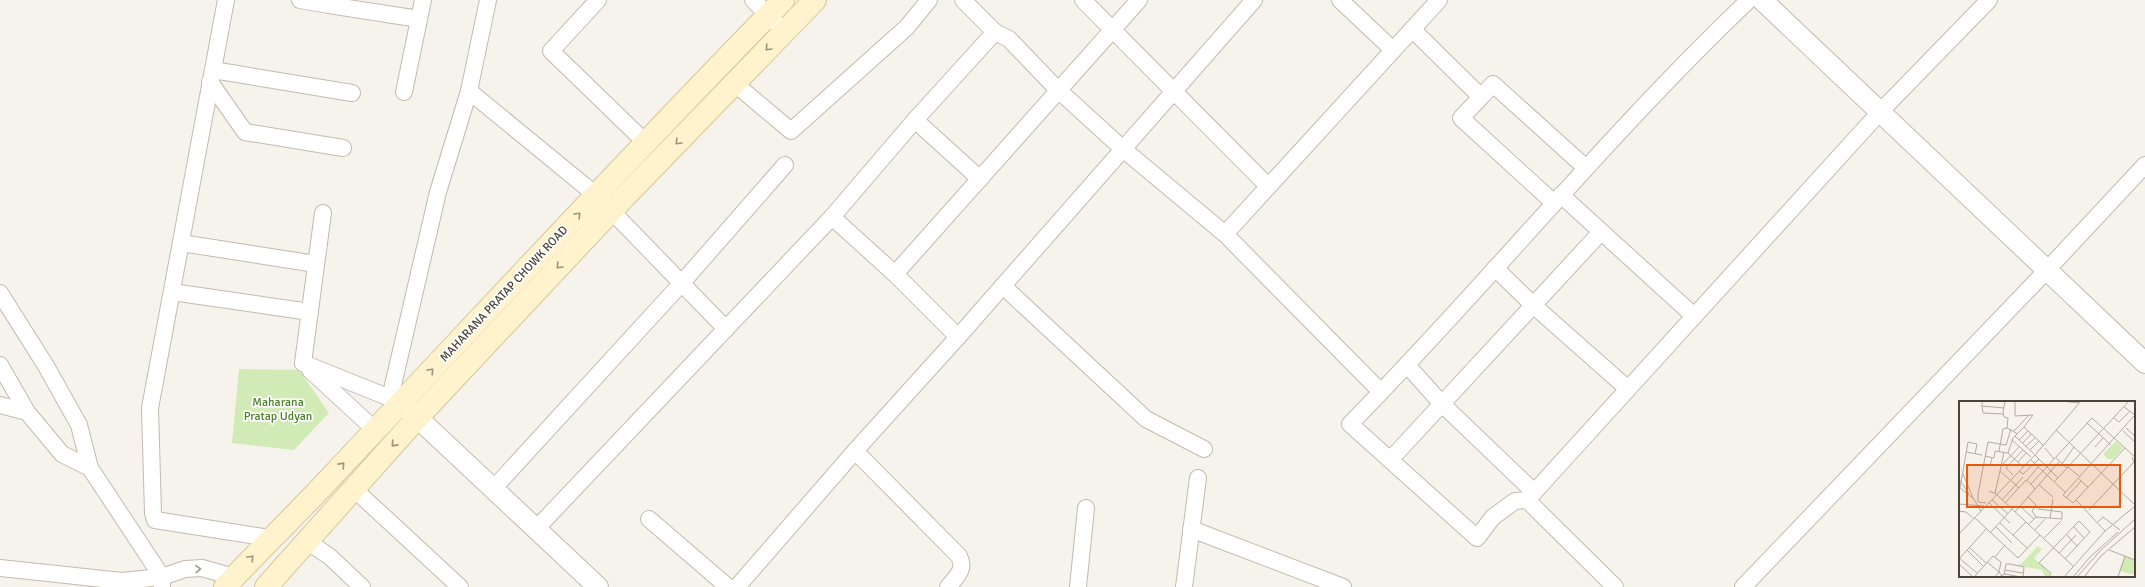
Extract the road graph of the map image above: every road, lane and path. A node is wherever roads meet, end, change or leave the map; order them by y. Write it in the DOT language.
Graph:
graph roads {
  1 [pos="226,0"];
  2 [pos="300,0"];
  3 [pos="423,0"];
  4 [pos="488,0"];
  5 [pos="598,0"];
  6 [pos="753,0"];
  7 [pos="815,0"];
  8 [pos="930,0"];
  9 [pos="963,0"];
  10 [pos="1083,0"];
  11 [pos="1139,0"];
  12 [pos="1254,0"];
  13 [pos="1340,0"];
  14 [pos="1439,0"];
  15 [pos="1749,0"];
  16 [pos="1762,0"];
  17 [pos="1989,0"];
  18 [pos="330,2"];
  19 [pos="776,8"];
  20 [pos="419,19"];
  21 [pos="1412,29"];
  22 [pos="1112,30"];
  23 [pos="784,32"];
  24 [pos="995,32"];
  25 [pos="1392,50"];
  26 [pos="212,76"];
  27 [pos="734,83"];
  28 [pos="1059,90"];
  29 [pos="469,91"];
  30 [pos="404,92"];
  31 [pos="1173,92"];
  32 [pos="352,93"];
  33 [pos="1481,97"];
  34 [pos="1880,112"];
  35 [pos="915,120"];
  36 [pos="645,142"];
  37 [pos="343,148"];
  38 [pos="1123,149"];
  39 [pos="785,165"];
  40 [pos="2145,165"];
  41 [pos="1586,168"];
  42 [pos="980,179"];
  43 [pos="1267,185"];
  44 [pos="1558,199"];
  45 [pos="604,203"];
  46 [pos="323,213"];
  47 [pos="832,217"];
  48 [pos="1601,232"];
  49 [pos="1225,234"];
  50 [pos="181,243"];
  51 [pos="316,264"];
  52 [pos="1495,268"];
  53 [pos="2047,270"];
  54 [pos="895,274"];
  55 [pos="680,283"];
  56 [pos="1003,286"];
  57 [pos="172,292"];
  58 [pos="0,293"];
  59 [pos="1533,305"];
  60 [pos="310,312"];
  61 [pos="1694,316"];
  62 [pos="726,329"];
  63 [pos="958,337"];
  64 [pos="303,363"];
  65 [pos="2145,363"];
  66 [pos="0,365"];
  67 [pos="1407,365"];
  68 [pos="1628,389"];
  69 [pos="1381,392"];
  70 [pos="396,400"];
  71 [pos="1442,404"];
  72 [pos="0,405"];
  73 [pos="27,412"];
  74 [pos="418,418"];
  75 [pos="374,429"];
  76 [pos="1204,449"];
  77 [pos="855,451"];
  78 [pos="1390,460"];
  79 [pos="90,468"];
  80 [pos="1198,478"];
  81 [pos="354,489"];
  82 [pos="493,489"];
  83 [pos="1531,496"];
  84 [pos="1086,508"];
  85 [pos="649,519"];
  86 [pos="536,529"];
  87 [pos="1191,529"];
  88 [pos="270,538"];
  89 [pos="308,542"];
  90 [pos="0,568"];
  91 [pos="162,582"];
  92 [pos="229,582"];
  93 [pos="745,584"];
  94 [pos="266,587"];
  95 [pos="362,587"];
  96 [pos="460,587"];
  97 [pos="598,587"];
  98 [pos="728,587"];
  99 [pos="948,587"];
  100 [pos="1078,587"];
  101 [pos="1184,587"];
  102 [pos="1343,587"];
  103 [pos="1615,587"];
  104 [pos="1742,587"];
  1 -- 26 [label="street"];
  2 -- 18 [label="street"];
  3 -- 20 [label="street"];
  4 -- 29 [label="street"];
  5 -- 36 [label="street"];
  6 -- 19 [label="street"];
  7 -- 23 [label="main road, MAHARANA PRATAP CHOWK ROAD"];
  8 -- 27 [label="street"];
  9 -- 24 [label="street"];
  10 -- 22 [label="street"];
  11 -- 22 [label="street"];
  12 -- 31 [label="street"];
  13 -- 25 [label="street"];
  14 -- 21 [label="street"];
  15 -- 41 [label="street"];
  16 -- 34 [label="street"];
  17 -- 34 [label="street"];
  18 -- 20 [label="street"];
  19 -- 23 [label="street"];
  19 -- 36 [label="main road, MAHARANA PRATAP CHOWK ROAD"];
  20 -- 30 [label="street"];
  21 -- 25 [label="street"];
  21 -- 33 [label="street"];
  22 -- 28 [label="street"];
  22 -- 31 [label="street"];
  23 -- 27 [label="main road, MAHARANA PRATAP CHOWK ROAD, one-way"];
  24 -- 28 [label="street"];
  24 -- 35 [label="street"];
  25 -- 43 [label="street"];
  26 -- 32 [label="street"];
  26 -- 37 [label="street"];
  26 -- 50 [label="street"];
  27 -- 45 [label="main road, MAHARANA PRATAP CHOWK ROAD, one-way"];
  28 -- 38 [label="street"];
  28 -- 42 [label="street"];
  29 -- 45 [label="street"];
  29 -- 70 [label="street"];
  31 -- 38 [label="street"];
  31 -- 43 [label="street"];
  33 -- 41 [label="street"];
  33 -- 44 [label="street"];
  34 -- 53 [label="street"];
  34 -- 61 [label="street"];
  35 -- 42 [label="street"];
  35 -- 47 [label="street"];
  36 -- 45 [label="main road, MAHARANA PRATAP CHOWK ROAD"];
  38 -- 49 [label="street"];
  38 -- 56 [label="street"];
  39 -- 55 [label="street"];
  40 -- 53 [label="street"];
  41 -- 44 [label="street"];
  42 -- 54 [label="street"];
  43 -- 49 [label="street"];
  44 -- 48 [label="street"];
  44 -- 52 [label="street"];
  45 -- 55 [label="street"];
  70 -- 45 [label="main road, MAHARANA PRATAP CHOWK ROAD, one-way"];
  45 -- 74 [label="main road, MAHARANA PRATAP CHOWK ROAD, one-way"];
  46 -- 51 [label="street"];
  47 -- 54 [label="street"];
  47 -- 62 [label="street"];
  48 -- 59 [label="street"];
  48 -- 61 [label="street"];
  49 -- 69 [label="street"];
  50 -- 51 [label="street"];
  50 -- 57 [label="street"];
  51 -- 60 [label="street"];
  52 -- 59 [label="street"];
  52 -- 67 [label="street"];
  53 -- 65 [label="street"];
  53 -- 104 [label="street"];
  54 -- 63 [label="street"];
  55 -- 62 [label="street"];
  55 -- 82 [label="street"];
  56 -- 63 [label="street"];
  56 -- 76 [label="street"];
  57 -- 60 [label="street"];
  57 -- 88 [label="street"];
  58 -- 79 [label="street"];
  59 -- 68 [label="street"];
  59 -- 71 [label="street"];
  60 -- 64 [label="street"];
  61 -- 68 [label="street"];
  62 -- 86 [label="street"];
  63 -- 77 [label="street"];
  64 -- 70 [label="street"];
  64 -- 75 [label="street"];
  66 -- 73 [label="street"];
  67 -- 69 [label="street"];
  67 -- 71 [label="street"];
  68 -- 83 [label="street"];
  69 -- 78 [label="street"];
  70 -- 74 [label="street"];
  70 -- 75 [label="main road, MAHARANA PRATAP CHOWK ROAD"];
  71 -- 78 [label="street"];
  71 -- 83 [label="street"];
  72 -- 73 [label="street"];
  73 -- 79 [label="street"];
  74 -- 81 [label="main road, MAHARANA PRATAP CHOWK ROAD, one-way"];
  74 -- 82 [label="street"];
  88 -- 75 [label="main road, MAHARANA PRATAP CHOWK ROAD, one-way"];
  77 -- 93 [label="street"];
  77 -- 99 [label="street"];
  78 -- 83 [label="street"];
  79 -- 91 [label="street"];
  80 -- 87 [label="street"];
  81 -- 89 [label="main road, MAHARANA PRATAP CHOWK ROAD"];
  81 -- 96 [label="street"];
  82 -- 86 [label="street"];
  83 -- 103 [label="street"];
  84 -- 100 [label="street"];
  85 -- 98 [label="street"];
  86 -- 97 [label="street"];
  87 -- 101 [label="street"];
  87 -- 102 [label="street"];
  92 -- 88 [label="main road, MAHARANA PRATAP CHOWK ROAD, one-way"];
  89 -- 94 [label="main road, MAHARANA PRATAP CHOWK ROAD"];
  89 -- 95 [label="street"];
  90 -- 91 [label="street"];
  91 -- 92 [label="street, one-way"];
}
